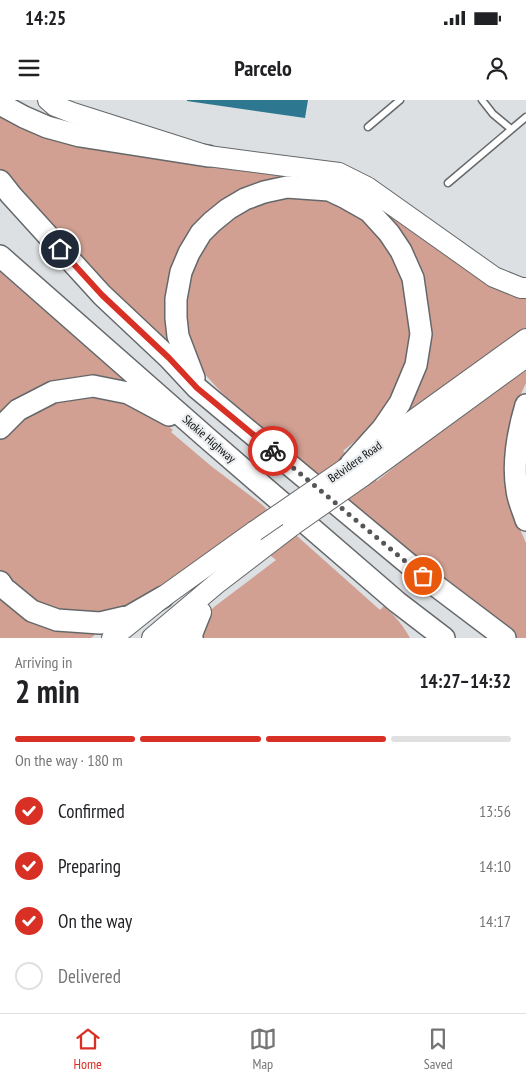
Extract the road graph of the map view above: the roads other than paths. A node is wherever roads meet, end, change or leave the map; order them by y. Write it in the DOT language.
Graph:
graph roads {
  1 [pos="48,100"];
  2 [pos="400,100"];
  3 [pos="482,100"];
  4 [pos="0,104"];
  5 [pos="526,117"];
  6 [pos="368,127"];
  7 [pos="512,129"];
  8 [pos="208,156"];
  9 [pos="0,181"];
  10 [pos="448,183"];
  11 [pos="0,256"];
  12 [pos="526,288"];
  13 [pos="526,339"];
  14 [pos="526,357"];
  15 [pos="197,388"];
  16 [pos="526,405"];
  17 [pos="0,428"];
  18 [pos="207,438"];
  19 [pos="355,471"];
  20 [pos="526,520"];
  21 [pos="265,542"];
  22 [pos="0,582"];
  23 [pos="163,598"];
  24 [pos="397,602"];
  25 [pos="200,613"];
  26 [pos="112,638"];
  27 [pos="152,638"];
  28 [pos="174,638"];
  29 [pos="192,638"];
  30 [pos="417,638"];
  31 [pos="444,638"];
  32 [pos="505,638"];
  1 -- 8 [label="main road"];
  2 -- 6 [label="lane"];
  3 -- 7 [label="lane"];
  4 -- 8 [label="highway"];
  5 -- 7 [label="lane"];
  7 -- 10 [label="lane"];
  8 -- 12 [label="main road"];
  9 -- 15 [label="highway"];
  11 -- 18 [label="highway, Skokie Highway"];
  13 -- 19 [label="main road, Belvidere Road"];
  14 -- 19 [label="main road, Belvidere Road"];
  15 -- 19 [label="highway"];
  15 -- 32 [label="highway"];
  16 -- 20 [label="highway"];
  17 -- 18 [label="highway"];
  18 -- 24 [label="highway, Skokie Highway"];
  19 -- 21 [label="main road, Belvidere Road, bridge"];
  19 -- 21 [label="main road, Belvidere Road, bridge"];
  21 -- 23 [label="main road, Belvidere Road"];
  21 -- 25 [label="main road"];
  21 -- 27 [label="main road, Belvidere Road"];
  22 -- 23 [label="highway"];
  23 -- 26 [label="main road, Belvidere Road"];
  24 -- 30 [label="highway"];
  24 -- 31 [label="highway, Skokie Highway"];
  25 -- 28 [label="main road"];
  25 -- 29 [label="highway"];
}
